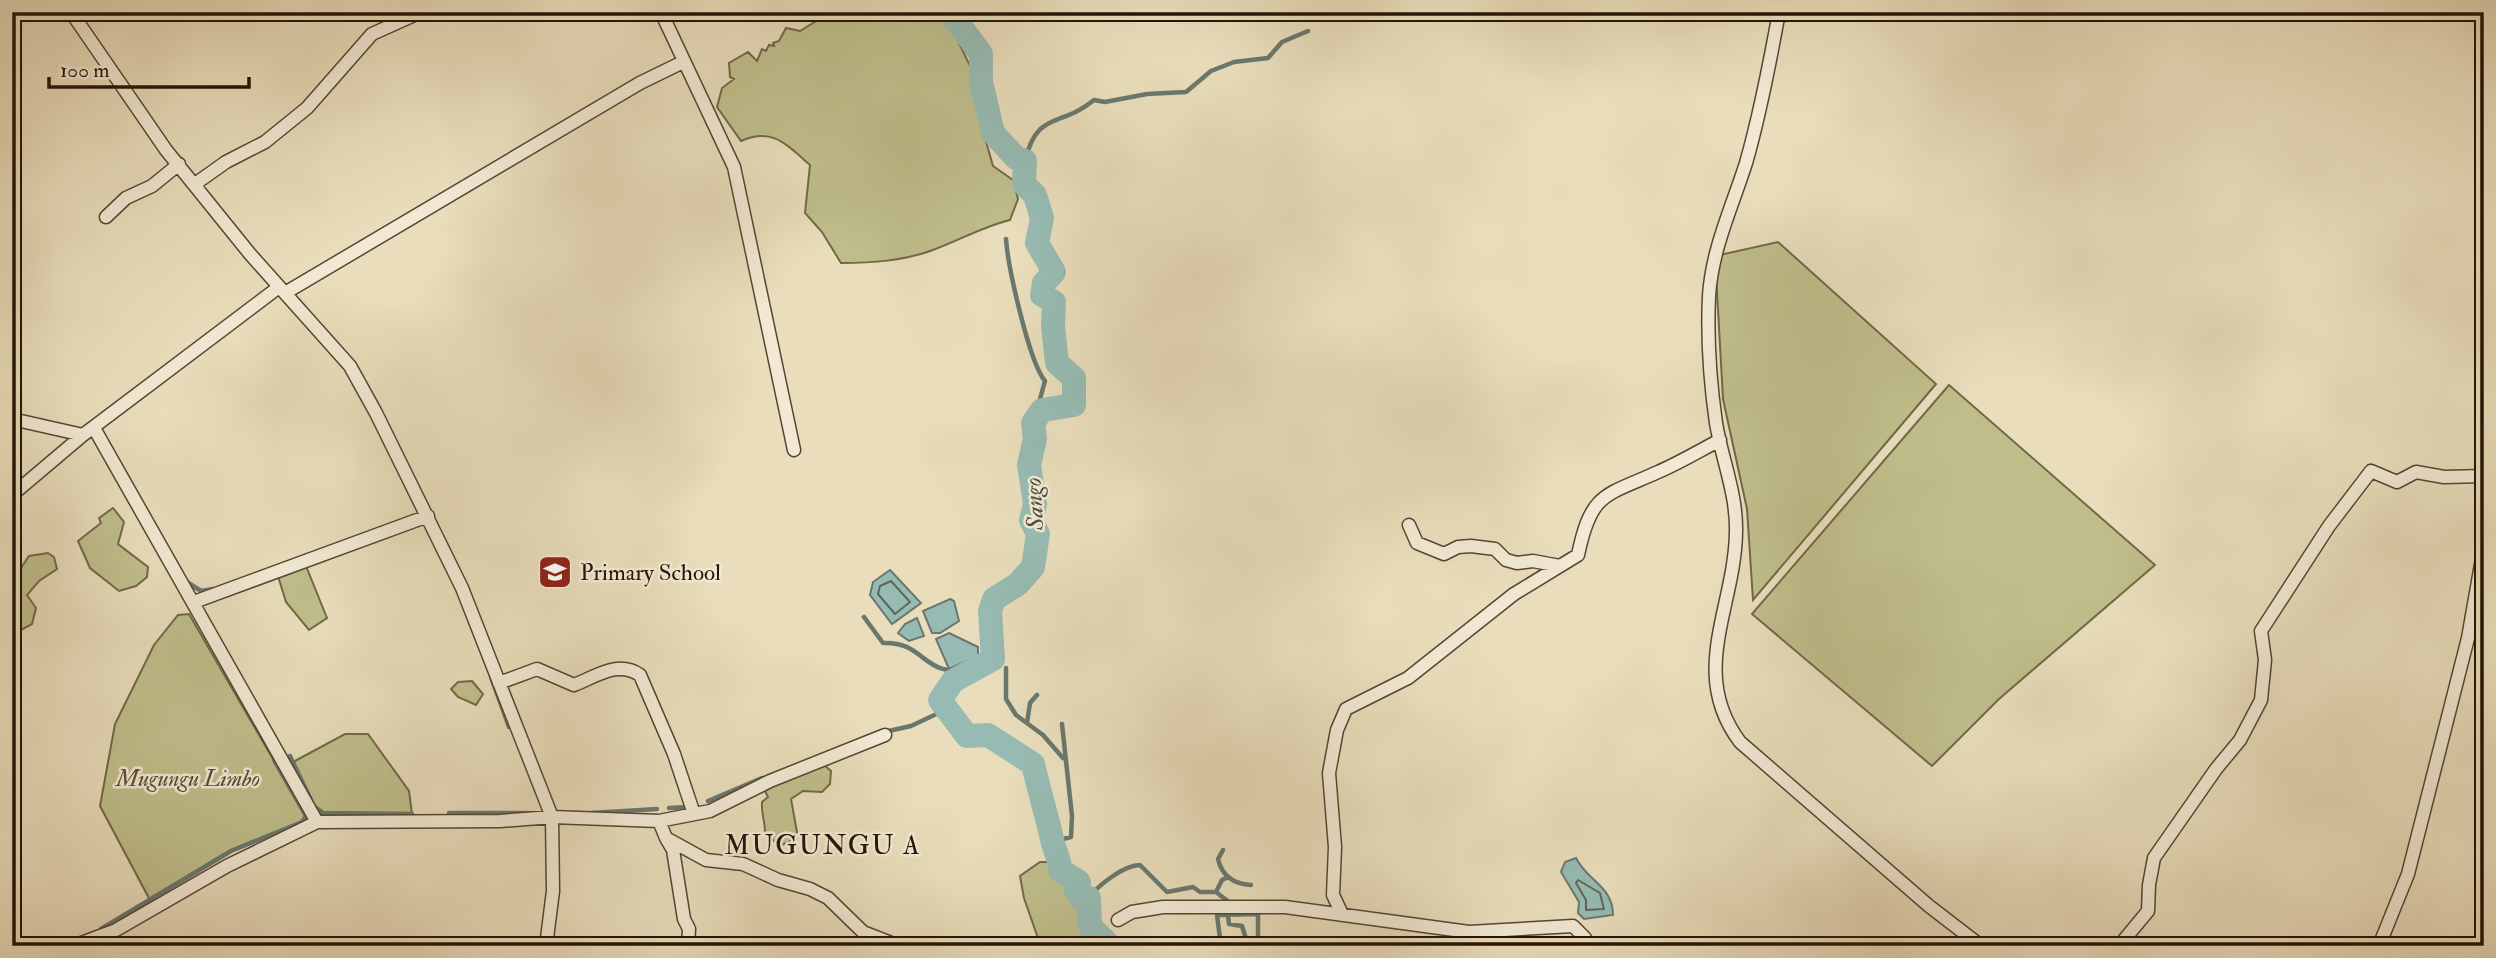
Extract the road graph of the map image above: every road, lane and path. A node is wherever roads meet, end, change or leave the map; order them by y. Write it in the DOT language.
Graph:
graph roads {
  1 [pos="71,12"];
  2 [pos="421,12"];
  3 [pos="661,12"];
  4 [pos="1798,12"];
  5 [pos="1781,13"];
  6 [pos="683,62"];
  7 [pos="179,164"];
  8 [pos="195,184"];
  9 [pos="106,217"];
  10 [pos="282,290"];
  11 [pos="12,419"];
  12 [pos="89,432"];
  13 [pos="1720,440"];
  14 [pos="794,450"];
  15 [pos="2484,476"];
  16 [pos="12,495"];
  17 [pos="428,516"];
  18 [pos="1409,525"];
  19 [pos="2484,547"];
  20 [pos="1560,566"];
  21 [pos="194,602"];
  22 [pos="499,683"];
  23 [pos="885,735"];
  24 [pos="694,814"];
  25 [pos="552,817"];
  26 [pos="659,821"];
  27 [pos="317,822"];
  28 [pos="666,838"];
  29 [pos="1333,895"];
  30 [pos="1320,912"];
  31 [pos="1342,914"];
  32 [pos="1118,920"];
  33 [pos="99,938"];
  34 [pos="73,946"];
  35 [pos="122,946"];
  36 [pos="547,946"];
  37 [pos="688,946"];
  38 [pos="899,946"];
  39 [pos="1583,946"];
  40 [pos="1981,946"];
  41 [pos="2119,946"];
  42 [pos="2379,946"];
  1 -- 7 [label="street"];
  2 -- 8 [label="street"];
  3 -- 6 [label="street"];
  4 -- 5 [label="street"];
  5 -- 13 [label="street"];
  6 -- 10 [label="street"];
  6 -- 14 [label="street"];
  7 -- 8 [label="street"];
  7 -- 9 [label="street"];
  8 -- 10 [label="street"];
  10 -- 12 [label="street"];
  10 -- 17 [label="street"];
  11 -- 12 [label="street"];
  12 -- 16 [label="street"];
  12 -- 21 [label="street"];
  13 -- 20 [label="street"];
  13 -- 40 [label="street"];
  15 -- 41 [label="street"];
  17 -- 21 [label="street"];
  17 -- 22 [label="street"];
  18 -- 20 [label="street"];
  19 -- 42 [label="street"];
  20 -- 29 [label="street"];
  21 -- 27 [label="street"];
  22 -- 24 [label="street"];
  22 -- 25 [label="street"];
  23 -- 24 [label="street"];
  24 -- 26 [label="street"];
  25 -- 26 [label="street"];
  25 -- 27 [label="street"];
  25 -- 36 [label="street"];
  26 -- 28 [label="street"];
  27 -- 33 [label="street"];
  28 -- 37 [label="street"];
  28 -- 38 [label="street"];
  29 -- 30 [label="street"];
  29 -- 31 [label="street"];
  30 -- 31 [label="street"];
  30 -- 32 [label="street"];
  31 -- 39 [label="street"];
  33 -- 34 [label="street"];
  33 -- 35 [label="street"];
}
